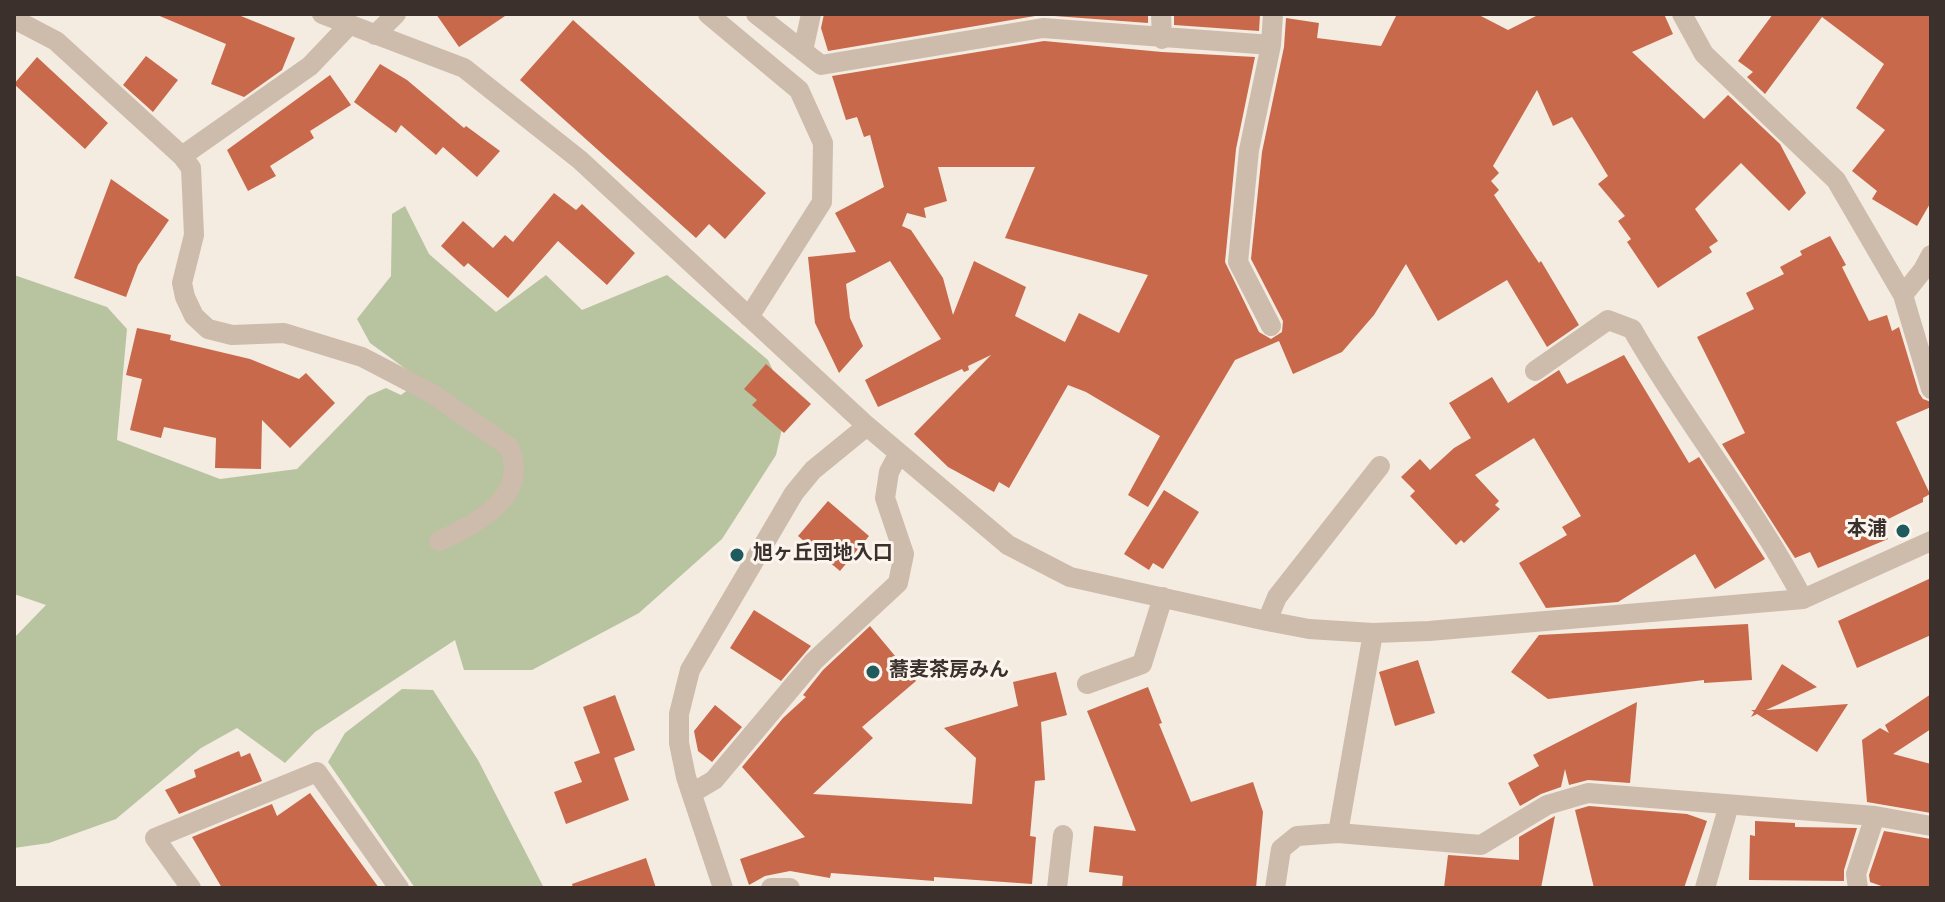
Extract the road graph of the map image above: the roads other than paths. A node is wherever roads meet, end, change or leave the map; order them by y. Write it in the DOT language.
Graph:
graph roads {
  1 [pos="322,14"];
  2 [pos="396,14"];
  3 [pos="708,14"];
  4 [pos="756,14"];
  5 [pos="811,14"];
  6 [pos="1161,14"];
  7 [pos="1273,14"];
  8 [pos="1682,14"];
  9 [pos="14,19"];
  10 [pos="350,24"];
  11 [pos="375,35"];
  12 [pos="1162,39"];
  13 [pos="1271,45"];
  14 [pos="803,51"];
  15 [pos="182,156"];
  16 [pos="1931,255"];
  17 [pos="1903,295"];
  18 [pos="749,317"];
  19 [pos="1271,326"];
  20 [pos="1535,371"];
  21 [pos="1931,389"];
  22 [pos="867,426"];
  23 [pos="899,453"];
  24 [pos="1380,466"];
  25 [pos="439,541"];
  26 [pos="1931,541"];
  27 [pos="1163,597"];
  28 [pos="1803,599"];
  29 [pos="1267,621"];
  30 [pos="1373,633"];
  31 [pos="1087,684"];
  32 [pos="692,793"];
  33 [pos="1729,805"];
  34 [pos="1875,816"];
  35 [pos="1931,826"];
  36 [pos="1338,833"];
  37 [pos="1063,835"];
  38 [pos="191,888"];
  39 [pos="399,888"];
  40 [pos="723,888"];
  41 [pos="771,888"];
  42 [pos="790,888"];
  43 [pos="1057,888"];
  44 [pos="1275,888"];
  45 [pos="1705,888"];
  46 [pos="1858,888"];
  1 -- 10 [label="street"];
  2 -- 11 [label="street"];
  3 -- 18 [label="street"];
  4 -- 14 [label="street"];
  5 -- 14 [label="street"];
  6 -- 12 [label="street"];
  7 -- 13 [label="street"];
  8 -- 17 [label="street"];
  9 -- 15 [label="street"];
  10 -- 11 [label="street"];
  10 -- 15 [label="street"];
  11 -- 18 [label="street"];
  12 -- 13 [label="street"];
  12 -- 14 [label="street"];
  13 -- 19 [label="street"];
  15 -- 25 [label="street"];
  16 -- 17 [label="street"];
  17 -- 21 [label="street"];
  18 -- 22 [label="street"];
  20 -- 28 [label="street"];
  22 -- 23 [label="street"];
  22 -- 32 [label="street"];
  23 -- 27 [label="street"];
  23 -- 32 [label="street"];
  24 -- 29 [label="street"];
  26 -- 28 [label="street"];
  27 -- 29 [label="street"];
  27 -- 31 [label="street"];
  28 -- 30 [label="street"];
  29 -- 30 [label="street"];
  30 -- 36 [label="street"];
  32 -- 40 [label="street"];
  33 -- 34 [label="street"];
  33 -- 36 [label="street"];
  33 -- 45 [label="street"];
  34 -- 35 [label="street"];
  34 -- 46 [label="street"];
  36 -- 44 [label="street"];
  37 -- 43 [label="street"];
  38 -- 39 [label="street"];
  41 -- 42 [label="street"];
}
